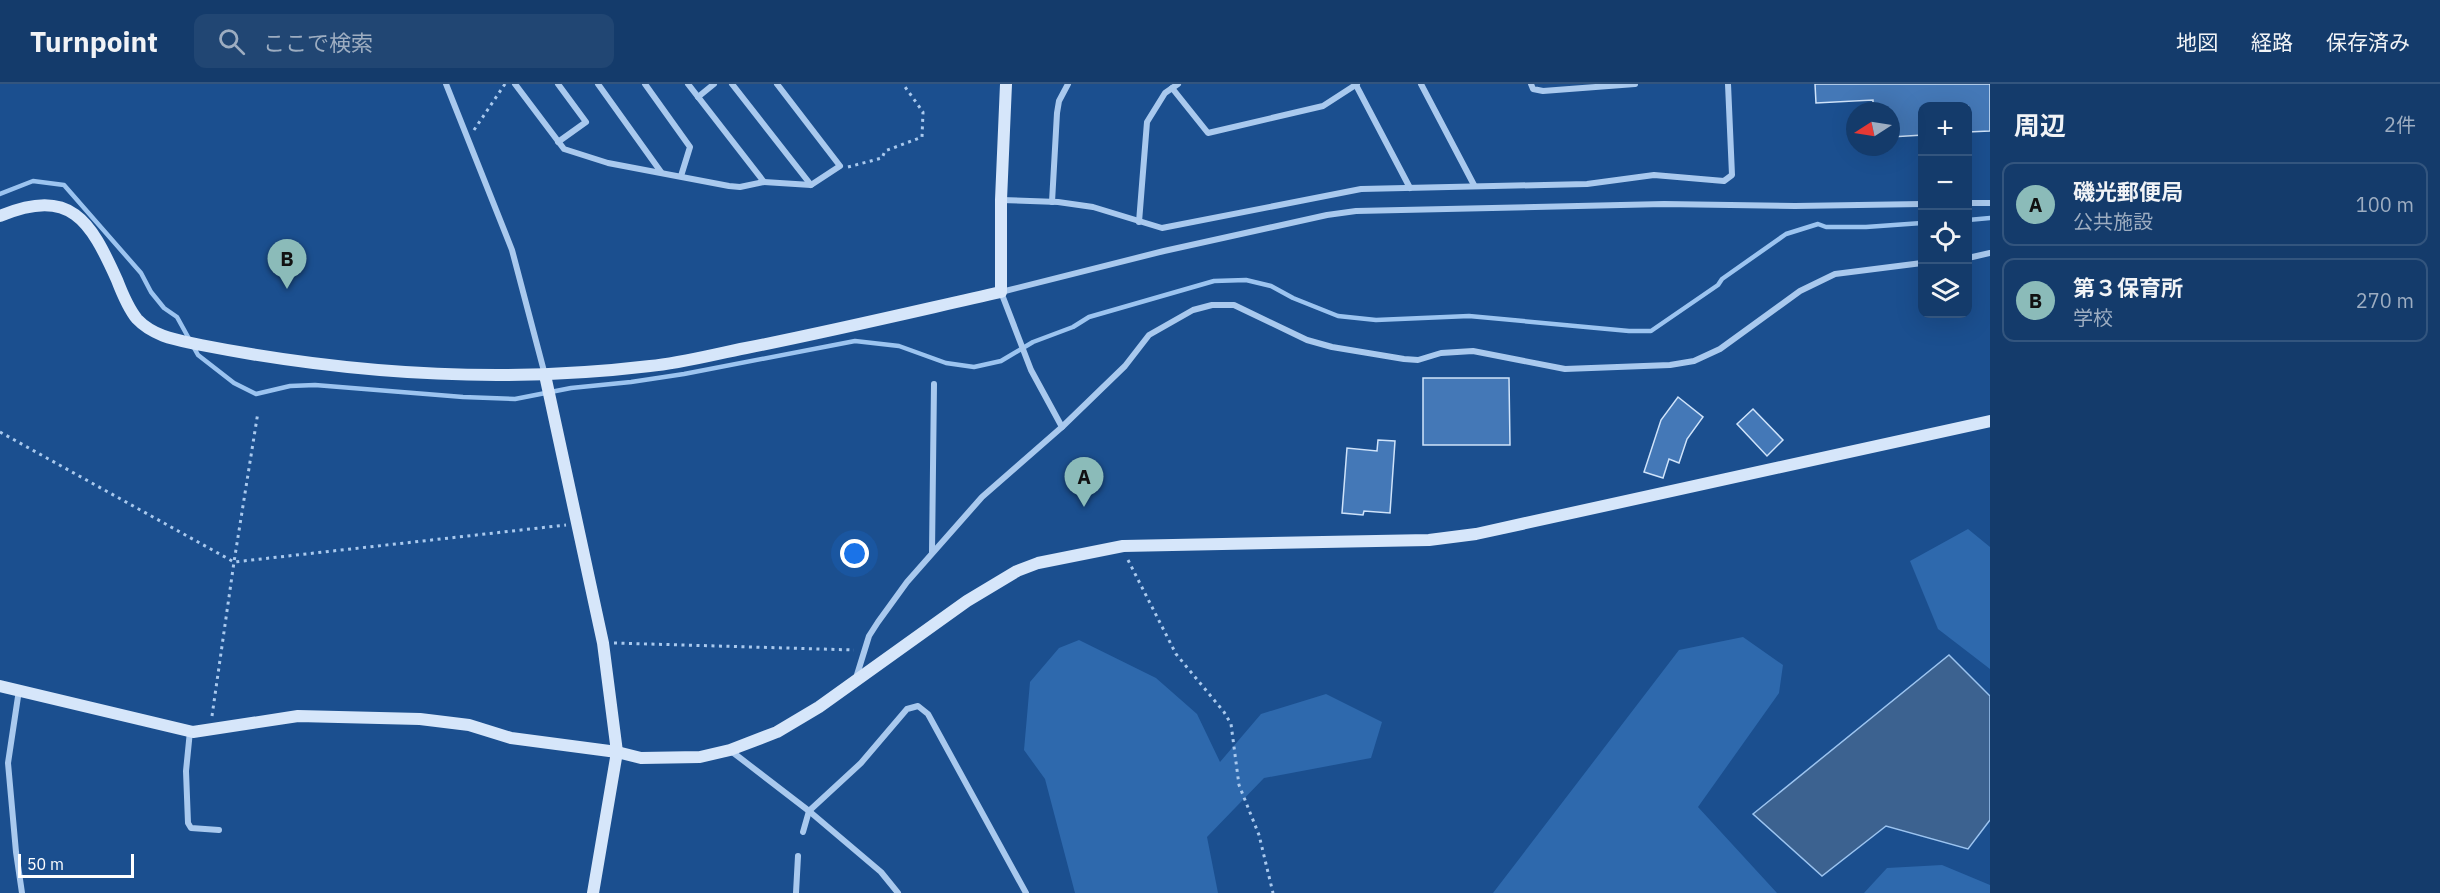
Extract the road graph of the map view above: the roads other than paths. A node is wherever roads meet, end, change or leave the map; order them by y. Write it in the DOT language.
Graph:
graph roads {
  1 [pos="446,84"];
  2 [pos="515,84"];
  3 [pos="558,84"];
  4 [pos="598,84"];
  5 [pos="645,84"];
  6 [pos="688,84"];
  7 [pos="714,84"];
  8 [pos="732,84"];
  9 [pos="777,84"];
  10 [pos="1006,84"];
  11 [pos="1068,84"];
  12 [pos="1178,84"];
  13 [pos="1357,84"];
  14 [pos="1420,84"];
  15 [pos="1531,84"];
  16 [pos="1635,84"];
  17 [pos="1728,84"];
  18 [pos="1172,88"];
  19 [pos="698,97"];
  20 [pos="558,142"];
  21 [pos="662,172"];
  22 [pos="681,176"];
  23 [pos="764,182"];
  24 [pos="811,185"];
  25 [pos="1474,186"];
  26 [pos="1410,188"];
  27 [pos="1001,200"];
  28 [pos="1052,202"];
  29 [pos="1972,203"];
  30 [pos="1990,203"];
  31 [pos="1918,204"];
  32 [pos="0,216"];
  33 [pos="1139,222"];
  34 [pos="1990,253"];
  35 [pos="1972,257"];
  36 [pos="1918,264"];
  37 [pos="1001,292"];
  38 [pos="546,379"];
  39 [pos="934,384"];
  40 [pos="1990,421"];
  41 [pos="1062,427"];
  42 [pos="932,552"];
  43 [pos="855,681"];
  44 [pos="0,686"];
  45 [pos="19,690"];
  46 [pos="190,731"];
  47 [pos="730,750"];
  48 [pos="617,752"];
  49 [pos="808,811"];
  50 [pos="219,830"];
  51 [pos="803,832"];
  52 [pos="798,856"];
  53 [pos="22,893"];
  54 [pos="593,893"];
  55 [pos="796,893"];
  56 [pos="898,893"];
  57 [pos="1026,893"];
  1 -- 38 [label="street"];
  2 -- 20 [label="street"];
  3 -- 20 [label="street"];
  4 -- 21 [label="street"];
  5 -- 22 [label="street"];
  6 -- 19 [label="street"];
  7 -- 19 [label="street"];
  8 -- 24 [label="street"];
  9 -- 24 [label="street"];
  10 -- 27 [label="street"];
  11 -- 28 [label="street"];
  12 -- 18 [label="street"];
  13 -- 18 [label="street"];
  13 -- 26 [label="street"];
  14 -- 25 [label="street"];
  15 -- 16 [label="street"];
  17 -- 25 [label="street"];
  18 -- 33 [label="street"];
  19 -- 23 [label="street"];
  20 -- 21 [label="street"];
  21 -- 22 [label="street"];
  22 -- 23 [label="street"];
  23 -- 24 [label="street"];
  25 -- 26 [label="street"];
  26 -- 33 [label="street"];
  27 -- 28 [label="street"];
  27 -- 37 [label="street"];
  28 -- 33 [label="street"];
  29 -- 30 [label="street"];
  31 -- 37 [label="street"];
  32 -- 38 [label="street"];
  34 -- 35 [label="street"];
  36 -- 41 [label="street"];
  37 -- 38 [label="street"];
  37 -- 41 [label="street"];
  38 -- 48 [label="street"];
  39 -- 42 [label="street"];
  40 -- 43 [label="street"];
  41 -- 42 [label="street"];
  42 -- 43 [label="street"];
  43 -- 47 [label="street"];
  44 -- 45 [label="street"];
  45 -- 46 [label="street"];
  45 -- 53 [label="street"];
  46 -- 48 [label="street"];
  46 -- 50 [label="street"];
  47 -- 48 [label="street"];
  47 -- 49 [label="street"];
  48 -- 54 [label="street"];
  49 -- 51 [label="street"];
  49 -- 56 [label="street"];
  49 -- 57 [label="street"];
  52 -- 55 [label="street"];
}
